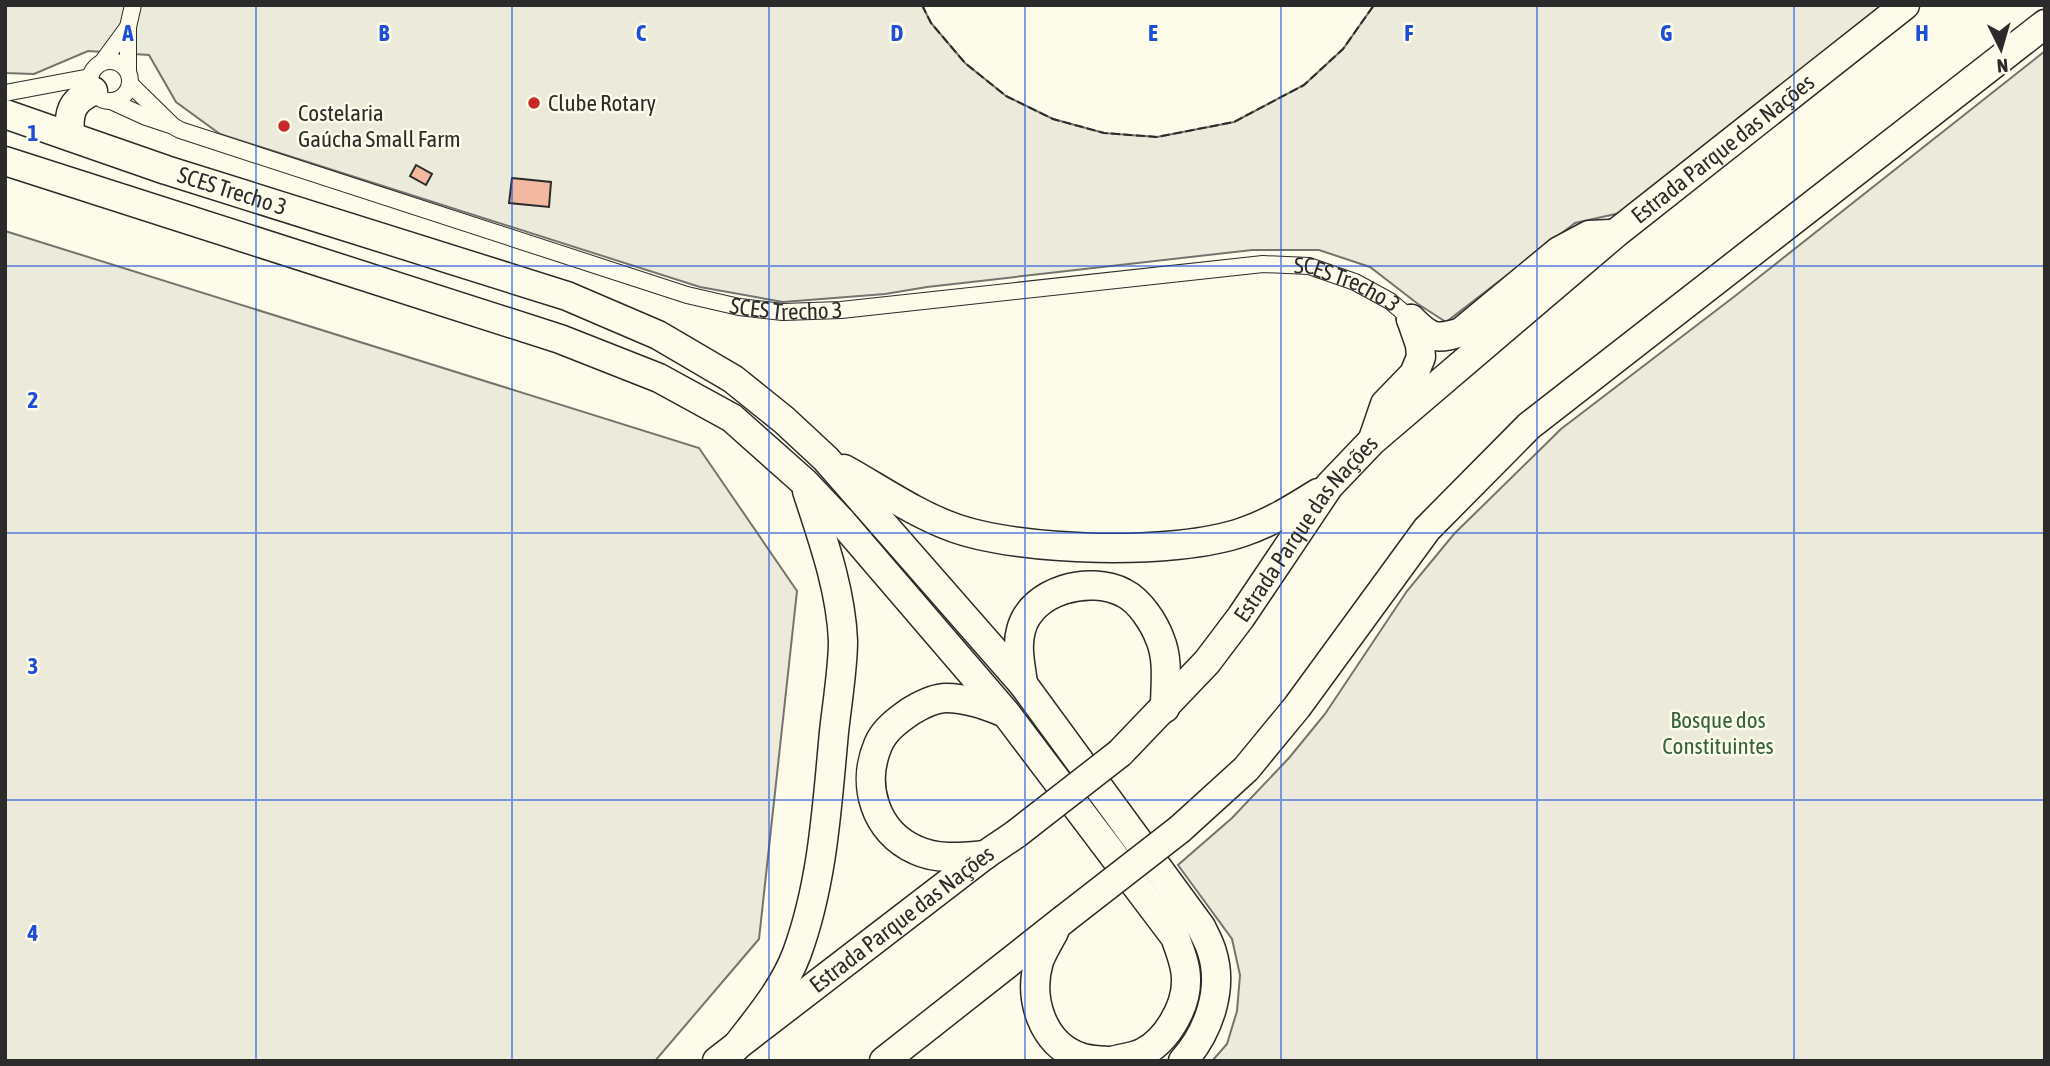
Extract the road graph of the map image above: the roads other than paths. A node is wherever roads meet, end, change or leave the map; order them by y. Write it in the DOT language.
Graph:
graph roads {
  1 [pos="133,5"];
  2 [pos="1905,5"];
  3 [pos="2045,24"];
  4 [pos="128,26"];
  5 [pos="103,61"];
  6 [pos="129,77"];
  7 [pos="98,90"];
  8 [pos="5,93"];
  9 [pos="5,114"];
  10 [pos="173,126"];
  11 [pos="70,136"];
  12 [pos="5,162"];
  13 [pos="1616,233"];
  14 [pos="1410,319"];
  15 [pos="1372,441"];
  16 [pos="826,459"];
  17 [pos="804,482"];
  18 [pos="1329,486"];
  19 [pos="1023,684"];
  20 [pos="1165,708"];
  21 [pos="1004,712"];
  22 [pos="985,855"];
  23 [pos="1061,922"];
  24 [pos="727,1054"];
  25 [pos="884,1061"];
  26 [pos="1110,1061"];
  27 [pos="1183,1061"];
  1 -- 4 [label="street"];
  2 -- 13 [label="highway, Estrada Parque das Nações"];
  3 -- 23 [label="highway, bridge"];
  4 -- 5 [label="street"];
  4 -- 6 [label="street"];
  5 -- 6 [label="street"];
  5 -- 7 [label="street"];
  6 -- 7 [label="street"];
  6 -- 10 [label="street, SCES Trecho 3"];
  7 -- 8 [label="street"];
  7 -- 10 [label="street, SCES Trecho 3"];
  7 -- 11 [label="highway"];
  9 -- 11 [label="highway, SCES Trecho 3"];
  10 -- 14 [label="street, SCES Trecho 3"];
  11 -- 16 [label="highway, SCES Trecho 3"];
  12 -- 17 [label="highway, SCES Trecho 3"];
  13 -- 14 [label="highway"];
  13 -- 15 [label="highway, Estrada Parque das Nações"];
  14 -- 15 [label="highway"];
  15 -- 18 [label="highway, Estrada Parque das Nações"];
  16 -- 18 [label="highway"];
  16 -- 19 [label="highway"];
  17 -- 21 [label="highway, SCES Trecho 3"];
  17 -- 24 [label="highway"];
  18 -- 20 [label="highway, Estrada Parque das Nações"];
  19 -- 20 [label="highway"];
  19 -- 27 [label="highway"];
  20 -- 22 [label="highway, Estrada Parque das Nações, bridge"];
  21 -- 22 [label="highway"];
  21 -- 26 [label="highway, SCES Trecho 3"];
  22 -- 24 [label="highway, Estrada Parque das Nações"];
  23 -- 25 [label="highway"];
  23 -- 26 [label="highway"];
}
